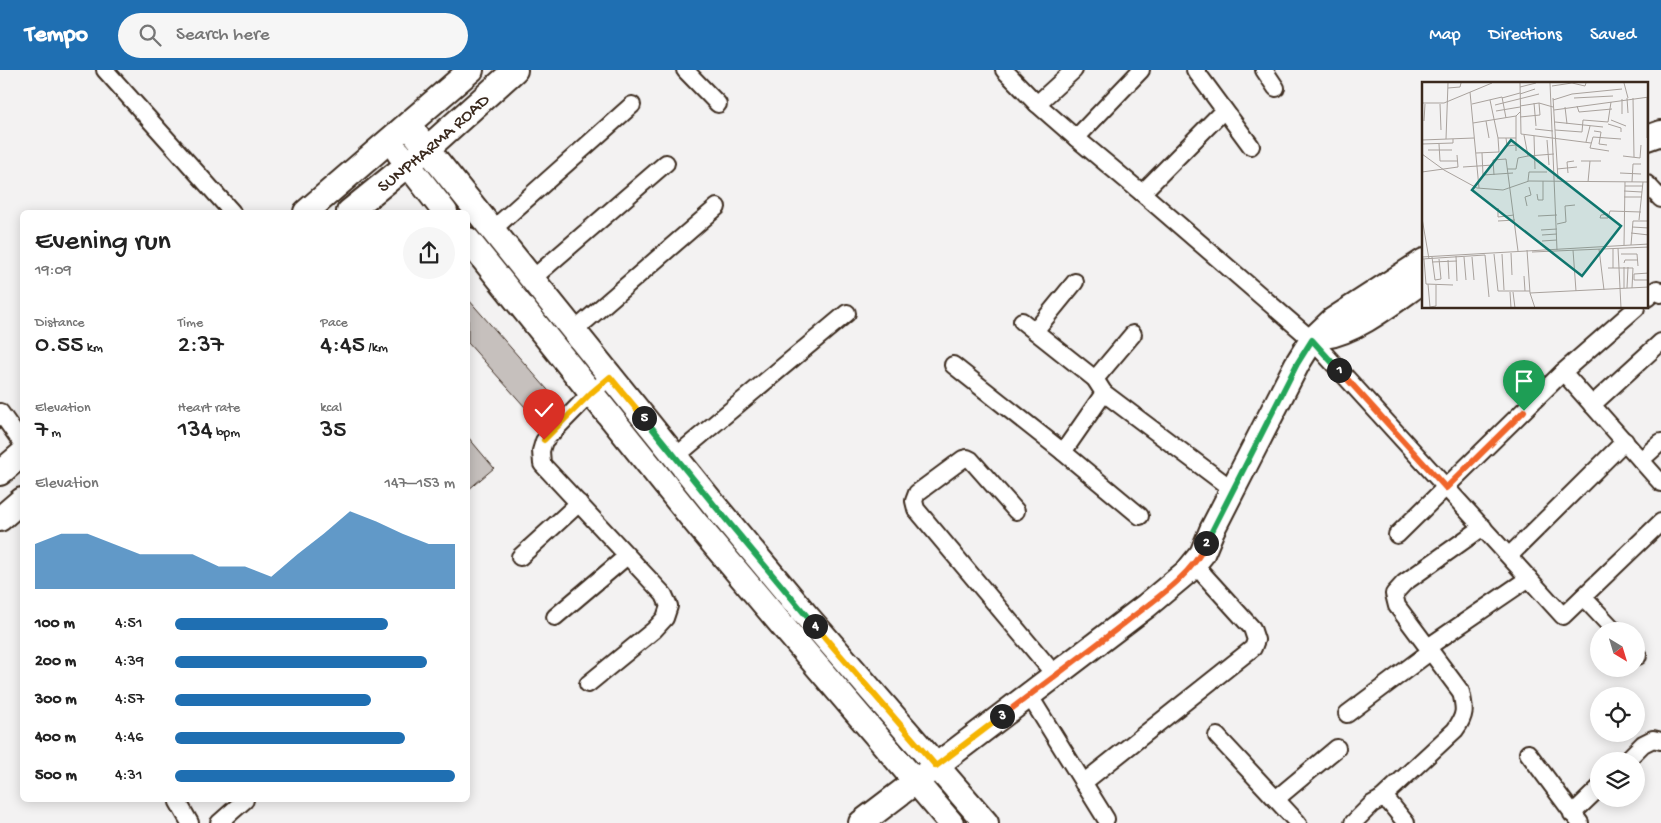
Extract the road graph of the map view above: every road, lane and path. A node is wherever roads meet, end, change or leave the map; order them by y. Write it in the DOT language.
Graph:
graph roads {
  1 [pos="105,70"];
  2 [pos="471,70"];
  3 [pos="515,70"];
  4 [pos="685,70"];
  5 [pos="1004,70"];
  6 [pos="1074,70"];
  7 [pos="1141,70"];
  8 [pos="1194,70"];
  9 [pos="1264,70"];
  10 [pos="1276,88"];
  11 [pos="718,104"];
  12 [pos="1037,104"];
  13 [pos="632,105"];
  14 [pos="1224,110"];
  15 [pos="1661,117"];
  16 [pos="1648,122"];
  17 [pos="408,125"];
  18 [pos="1661,133"];
  19 [pos="1076,138"];
  20 [pos="1648,138"];
  21 [pos="388,141"];
  22 [pos="1251,146"];
  23 [pos="428,148"];
  24 [pos="666,163"];
  25 [pos="408,164"];
  26 [pos="1648,185"];
  27 [pos="1142,193"];
  28 [pos="1661,199"];
  29 [pos="717,207"];
  30 [pos="230,210"];
  31 [pos="308,210"];
  32 [pos="351,210"];
  33 [pos="444,210"];
  34 [pos="492,230"];
  35 [pos="470,242"];
  36 [pos="1422,262"];
  37 [pos="532,279"];
  38 [pos="1422,281"];
  39 [pos="1075,282"];
  40 [pos="1661,294"];
  41 [pos="1648,297"];
  42 [pos="1635,309"];
  43 [pos="847,313"];
  44 [pos="1022,321"];
  45 [pos="574,331"];
  46 [pos="1035,331"];
  47 [pos="1133,334"];
  48 [pos="1314,338"];
  49 [pos="1661,342"];
  50 [pos="953,365"];
  51 [pos="1563,372"];
  52 [pos="610,377"];
  53 [pos="1095,379"];
  54 [pos="591,393"];
  55 [pos="1104,393"];
  56 [pos="1592,405"];
  57 [pos="0,412"];
  58 [pos="20,440"];
  59 [pos="1625,441"];
  60 [pos="1661,442"];
  61 [pos="1063,452"];
  62 [pos="20,456"];
  63 [pos="675,457"];
  64 [pos="1641,460"];
  65 [pos="0,472"];
  66 [pos="1661,483"];
  67 [pos="1446,488"];
  68 [pos="1233,490"];
  69 [pos="20,502"];
  70 [pos="579,503"];
  71 [pos="1016,511"];
  72 [pos="1140,516"];
  73 [pos="0,519"];
  74 [pos="1661,522"];
  75 [pos="1483,527"];
  76 [pos="1397,535"];
  77 [pos="628,556"];
  78 [pos="1509,556"];
  79 [pos="520,557"];
  80 [pos="1194,564"];
  81 [pos="1529,578"];
  82 [pos="1583,597"];
  83 [pos="555,617"];
  84 [pos="1607,622"];
  85 [pos="1430,649"];
  86 [pos="1055,676"];
  87 [pos="588,684"];
  88 [pos="1029,695"];
  89 [pos="1347,714"];
  90 [pos="1217,736"];
  91 [pos="1661,741"];
  92 [pos="1337,748"];
  93 [pos="1635,752"];
  94 [pos="1528,753"];
  95 [pos="936,766"];
  96 [pos="916,782"];
  97 [pos="1083,783"];
  98 [pos="1381,799"];
  99 [pos="1276,800"];
  100 [pos="1590,800"];
  101 [pos="178,802"];
  102 [pos="242,802"];
  103 [pos="1576,818"];
  104 [pos="1106,819"];
  105 [pos="190,823"];
  106 [pos="219,823"];
  107 [pos="862,823"];
  108 [pos="951,823"];
  109 [pos="986,823"];
  110 [pos="1298,823"];
  111 [pos="1353,823"];
  112 [pos="1406,823"];
  1 -- 30 [label="street"];
  2 -- 17 [label="street, SUNPHARMA ROAD"];
  3 -- 23 [label="street, SUNPHARMA ROAD"];
  4 -- 11 [label="street"];
  5 -- 12 [label="street"];
  6 -- 12 [label="street"];
  7 -- 19 [label="street"];
  8 -- 14 [label="street"];
  9 -- 10 [label="street"];
  12 -- 19 [label="street"];
  13 -- 34 [label="street"];
  14 -- 22 [label="street"];
  14 -- 27 [label="street"];
  15 -- 16 [label="street"];
  17 -- 21 [label="street, SUNPHARMA ROAD"];
  17 -- 23 [label="street"];
  18 -- 20 [label="street"];
  19 -- 27 [label="street"];
  21 -- 25 [label="street"];
  21 -- 31 [label="street, SUNPHARMA ROAD"];
  23 -- 25 [label="street, SUNPHARMA ROAD"];
  23 -- 34 [label="street"];
  24 -- 37 [label="street"];
  25 -- 32 [label="street, SUNPHARMA ROAD"];
  25 -- 33 [label="street"];
  26 -- 28 [label="street"];
  27 -- 48 [label="street"];
  29 -- 45 [label="street"];
  34 -- 37 [label="street"];
  35 -- 54 [label="street"];
  36 -- 48 [label="street"];
  37 -- 45 [label="street"];
  38 -- 48 [label="street"];
  39 -- 46 [label="street"];
  40 -- 41 [label="street"];
  42 -- 51 [label="street"];
  43 -- 63 [label="street"];
  44 -- 46 [label="street"];
  45 -- 52 [label="street"];
  46 -- 53 [label="street"];
  47 -- 53 [label="street"];
  48 -- 67 [label="street"];
  48 -- 68 [label="street"];
  49 -- 56 [label="street"];
  50 -- 61 [label="street"];
  51 -- 56 [label="street"];
  51 -- 67 [label="street"];
  52 -- 54 [label="street"];
  52 -- 63 [label="street"];
  53 -- 55 [label="street"];
  54 -- 70 [label="street"];
  54 -- 96 [label="street"];
  55 -- 61 [label="street"];
  55 -- 68 [label="street"];
  56 -- 59 [label="street"];
  57 -- 58 [label="street"];
  59 -- 64 [label="street"];
  59 -- 78 [label="street"];
  60 -- 64 [label="street"];
  61 -- 72 [label="street"];
  62 -- 65 [label="street"];
  63 -- 95 [label="street"];
  64 -- 66 [label="street"];
  67 -- 75 [label="street"];
  67 -- 76 [label="street"];
  68 -- 80 [label="street"];
  69 -- 73 [label="street"];
  70 -- 77 [label="street"];
  70 -- 79 [label="street"];
  71 -- 86 [label="street"];
  74 -- 82 [label="street"];
  75 -- 78 [label="street"];
  75 -- 85 [label="street"];
  77 -- 83 [label="street"];
  77 -- 87 [label="street"];
  78 -- 81 [label="street"];
  80 -- 86 [label="street"];
  80 -- 97 [label="street"];
  81 -- 82 [label="street"];
  81 -- 85 [label="street"];
  82 -- 84 [label="street"];
  85 -- 89 [label="street"];
  85 -- 98 [label="street"];
  86 -- 88 [label="street"];
  88 -- 95 [label="street"];
  88 -- 97 [label="street"];
  90 -- 99 [label="street"];
  91 -- 93 [label="street"];
  92 -- 99 [label="street"];
  94 -- 103 [label="street"];
  95 -- 96 [label="street"];
  95 -- 109 [label="street"];
  96 -- 107 [label="street"];
  96 -- 108 [label="street"];
  97 -- 104 [label="street"];
  98 -- 111 [label="street"];
  98 -- 112 [label="street"];
  99 -- 110 [label="street"];
  100 -- 103 [label="street"];
  101 -- 105 [label="street"];
  102 -- 106 [label="street"];
}
